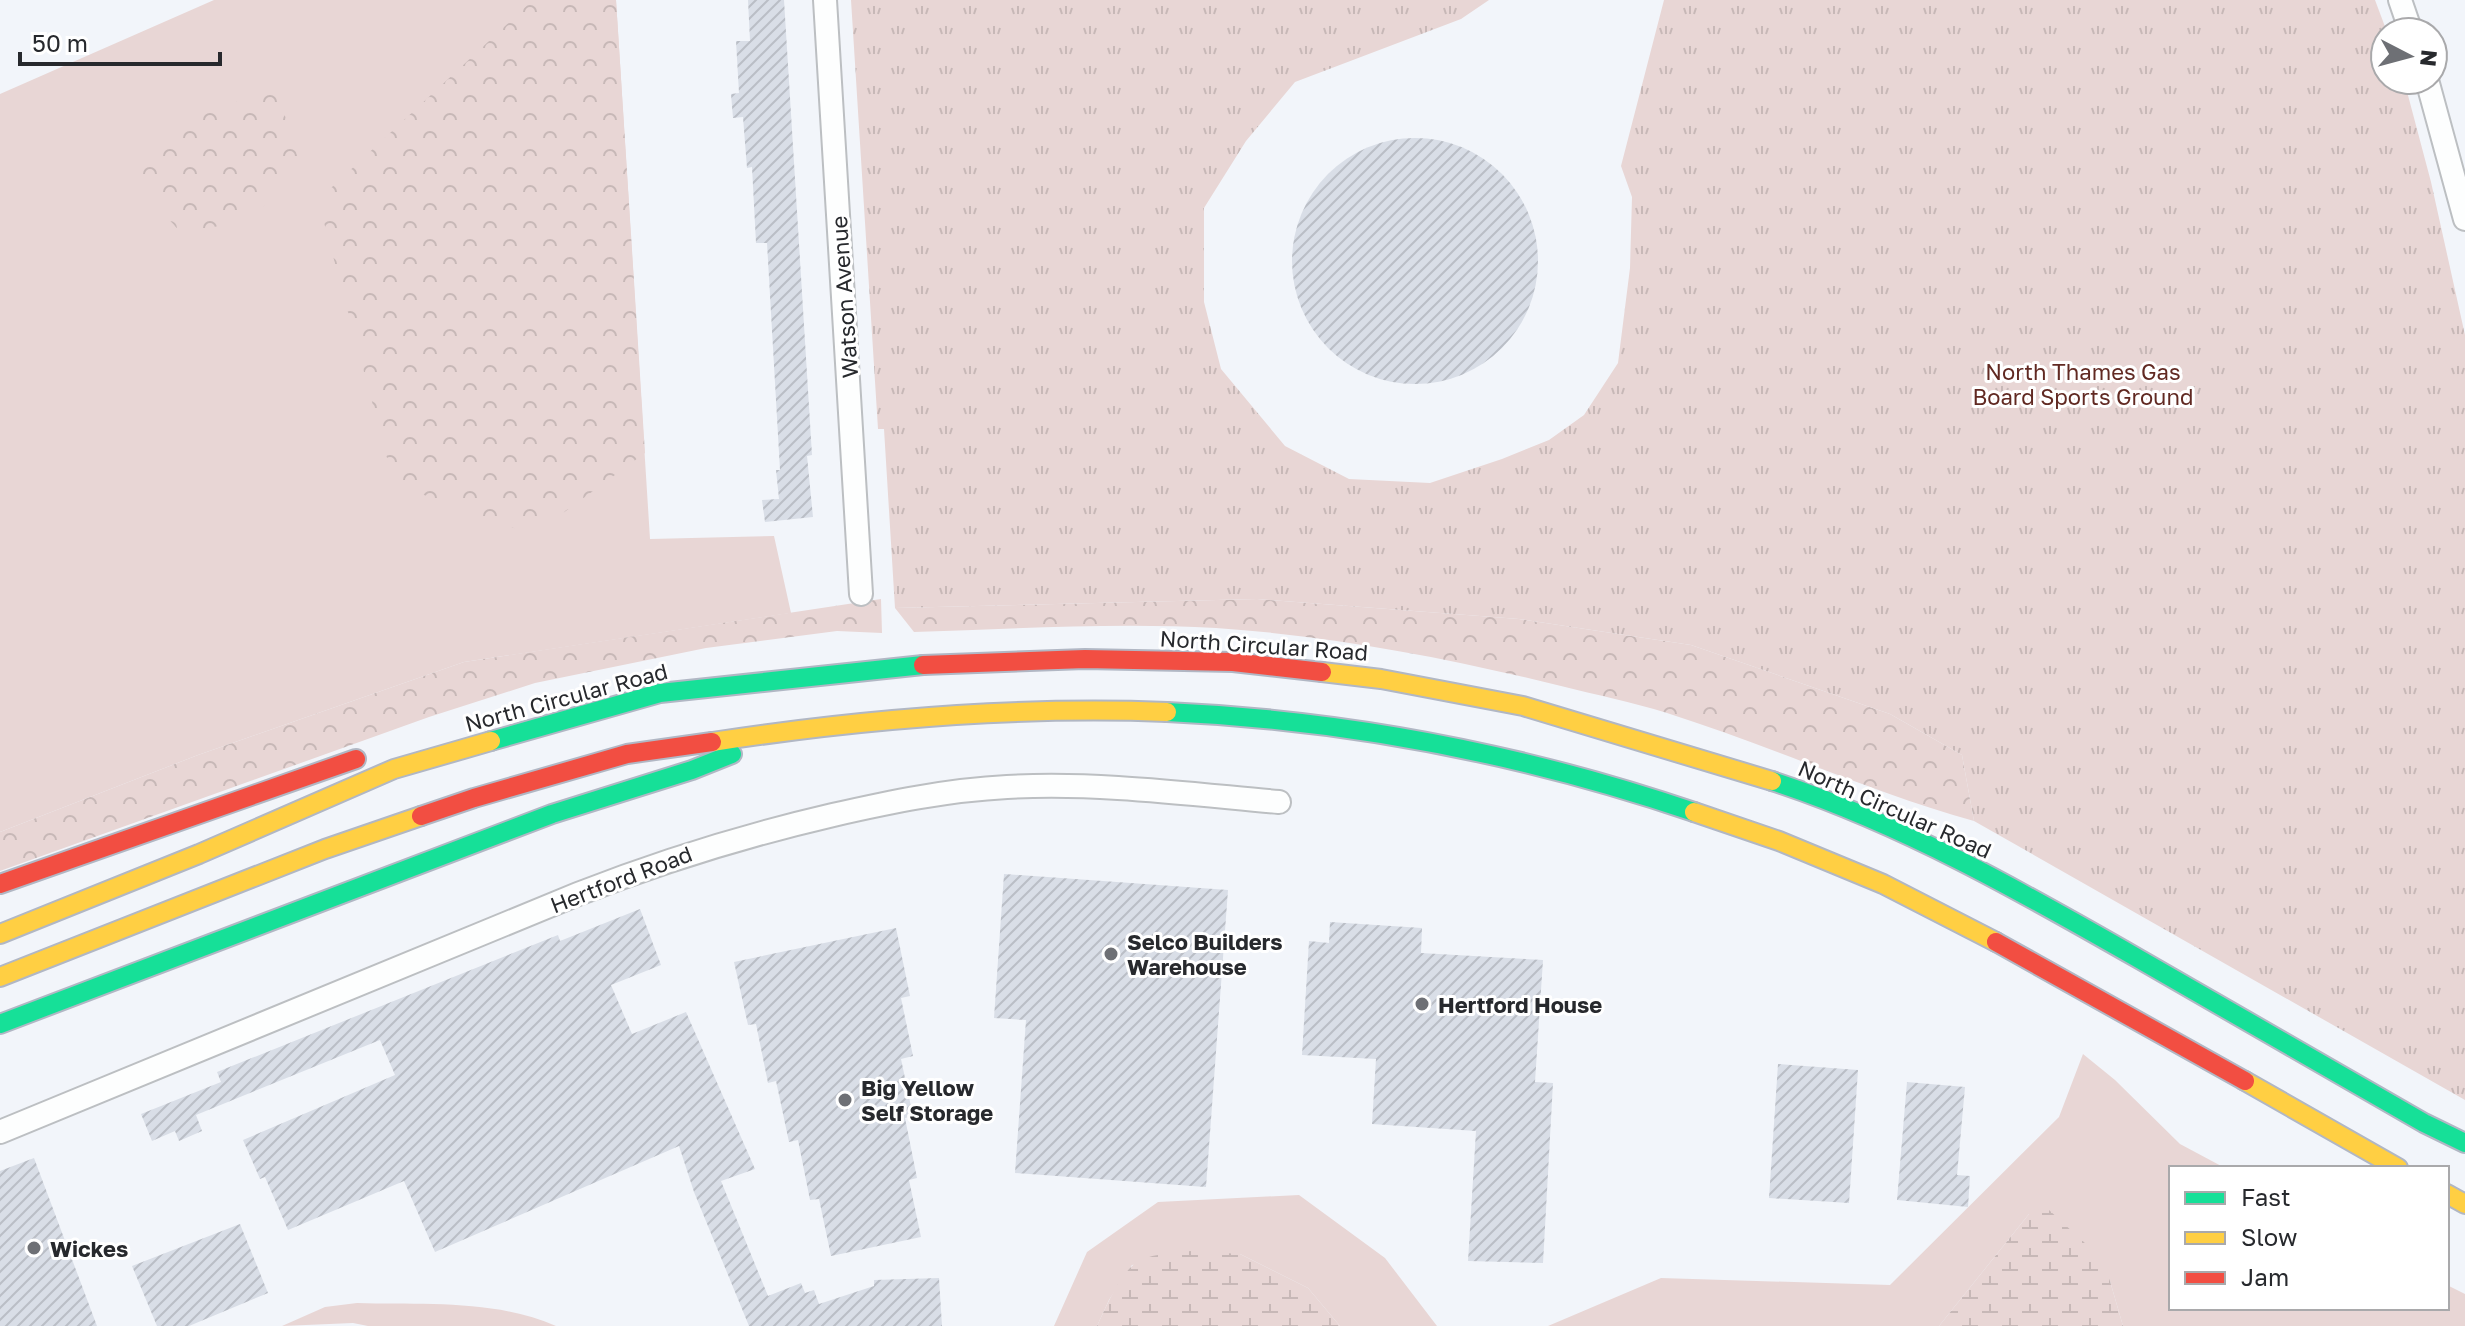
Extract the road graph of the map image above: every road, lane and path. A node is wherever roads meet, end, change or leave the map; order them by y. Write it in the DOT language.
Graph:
graph roads {
  1 [pos="825,0"];
  2 [pos="2431,96"];
  3 [pos="2465,219"];
  4 [pos="861,594"];
  5 [pos="660,693"];
  6 [pos="498,721"];
  7 [pos="791,730"];
  8 [pos="380,751"];
  9 [pos="1279,802"];
  10 [pos="0,884"];
  11 [pos="0,934"];
  12 [pos="0,977"];
  13 [pos="0,1024"];
  14 [pos="0,1132"];
  15 [pos="2465,1143"];
  16 [pos="2394,1166"];
  1 -- 4 [label="street, Watson Avenue"];
  2 -- 3 [label="street"];
  5 -- 6 [label="highway"];
  5 -- 11 [label="highway, North Circular Road"];
  5 -- 15 [label="highway, North Circular Road"];
  7 -- 12 [label="highway"];
  7 -- 13 [label="highway"];
  7 -- 16 [label="highway"];
  8 -- 10 [label="highway"];
  9 -- 14 [label="street, Hertford Road"];
}
